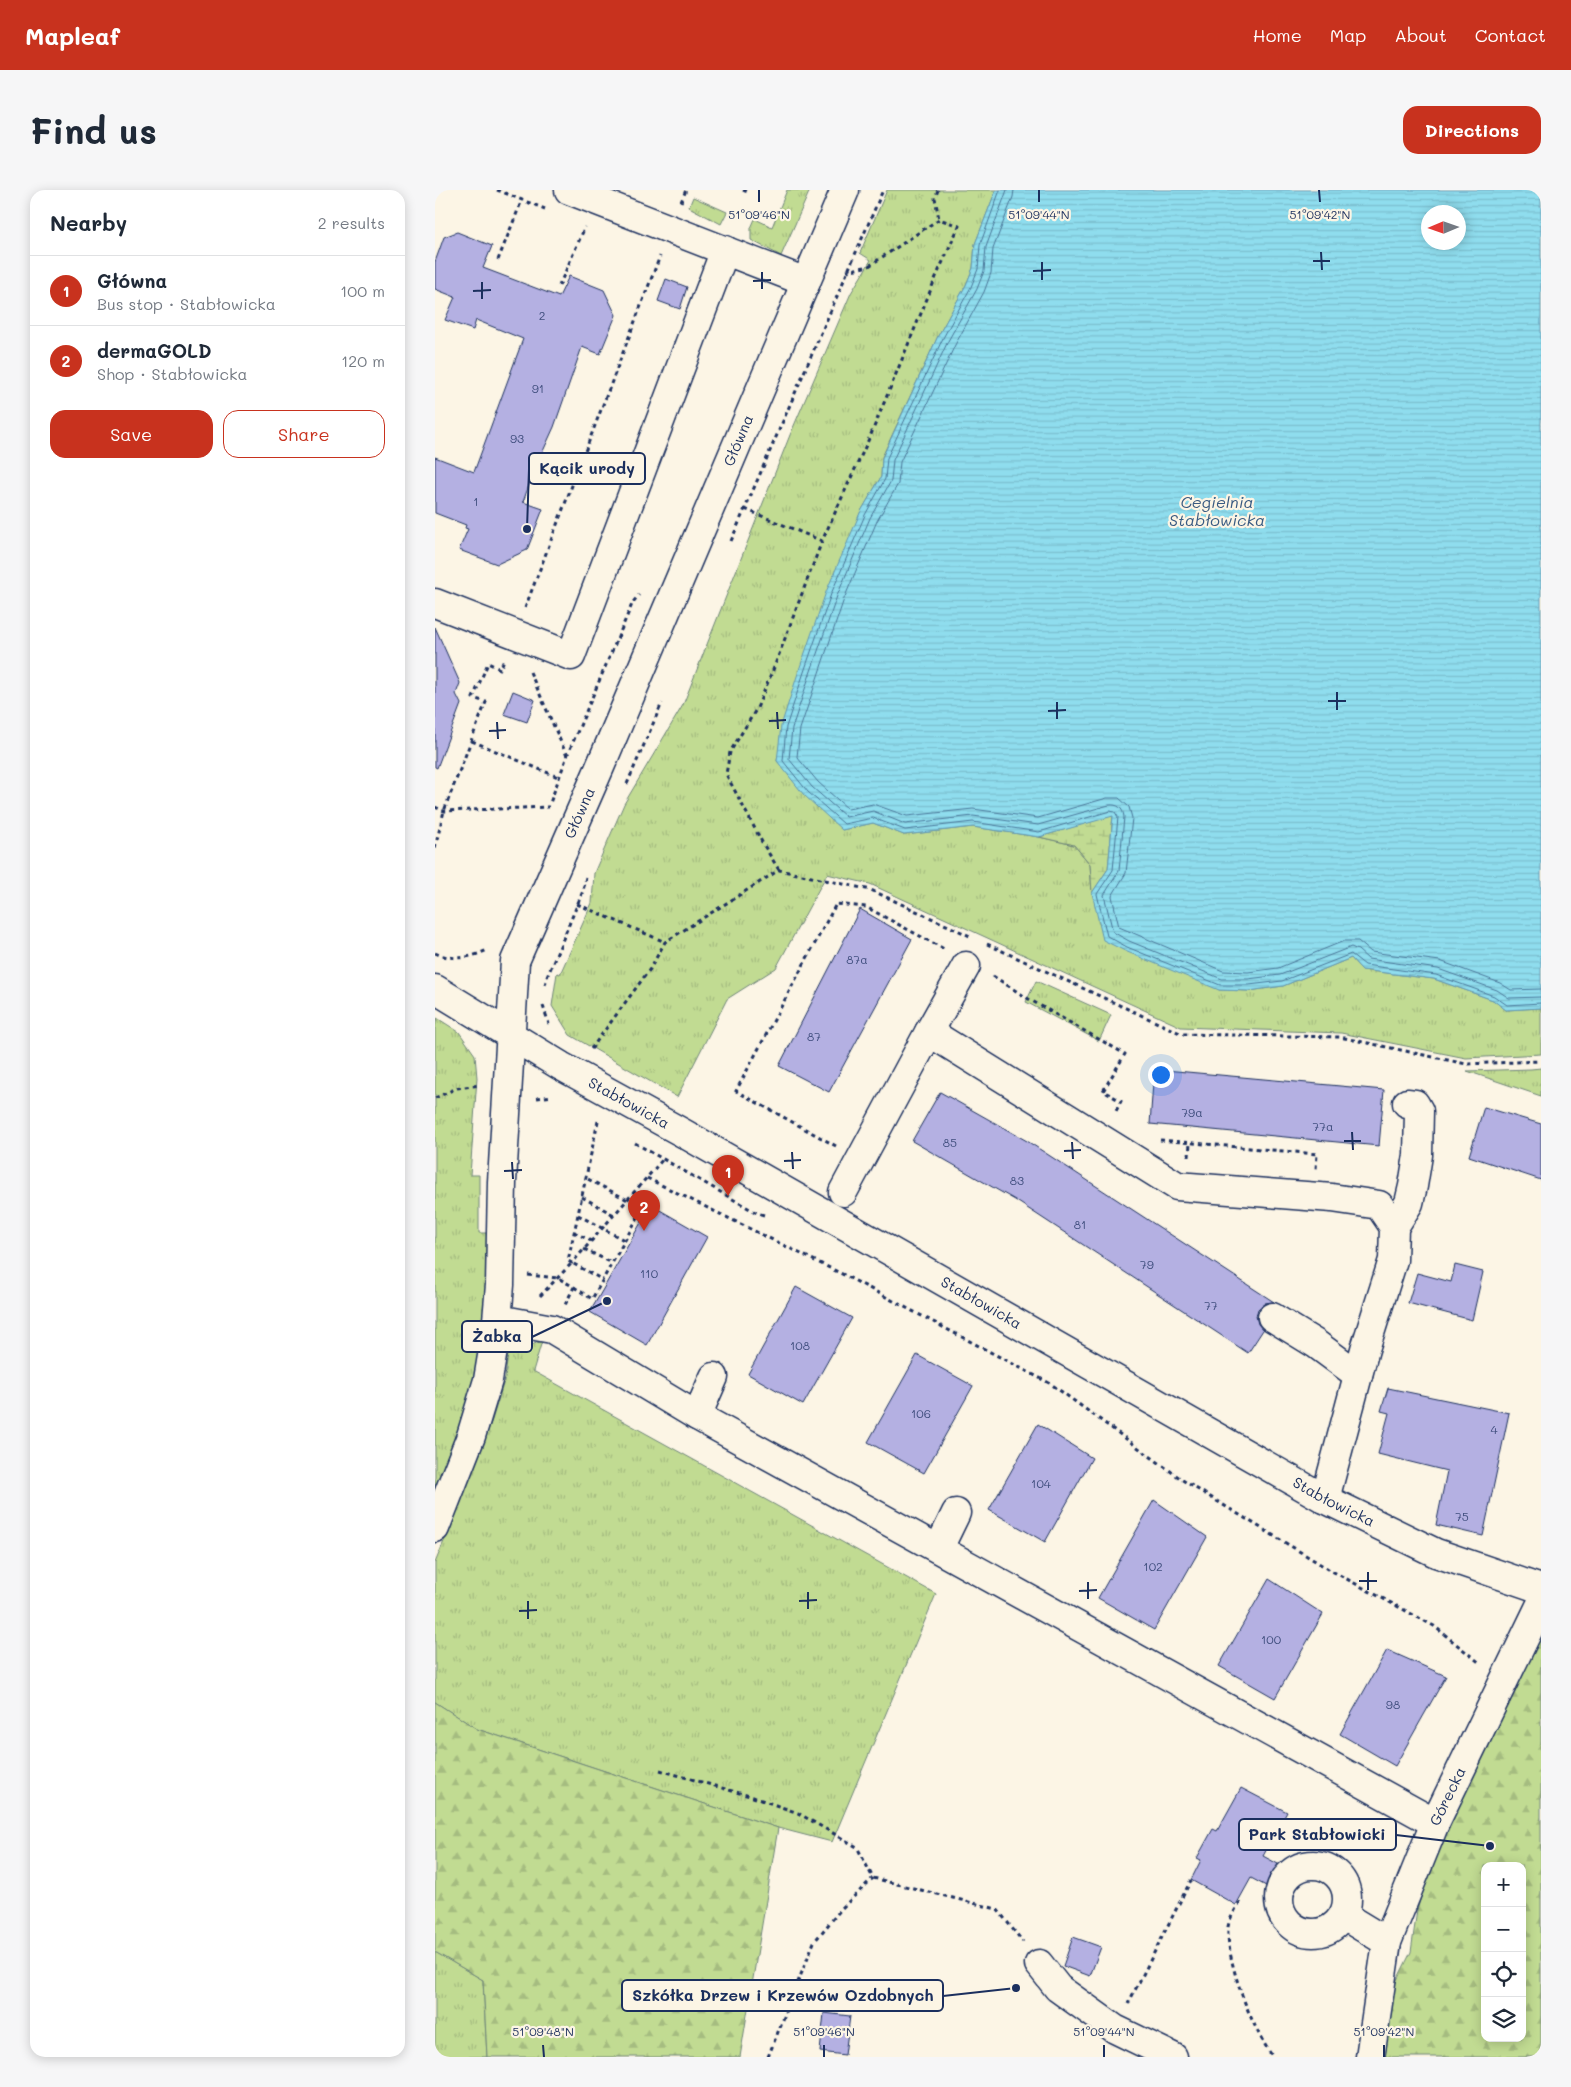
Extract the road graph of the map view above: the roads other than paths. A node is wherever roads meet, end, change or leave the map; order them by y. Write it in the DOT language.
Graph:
graph roads {
  1 [pos="569,190"];
  2 [pos="845,190"];
  3 [pos="725,250"];
  4 [pos="806,282"];
  5 [pos="435,603"];
  6 [pos="966,966"];
  7 [pos="435,989"];
  8 [pos="929,1032"];
  9 [pos="511,1035"];
  10 [pos="1407,1103"];
  11 [pos="843,1192"];
  12 [pos="1394,1227"];
  13 [pos="1272,1317"];
  14 [pos="498,1319"];
  15 [pos="1358,1375"];
  16 [pos="714,1377"];
  17 [pos="697,1416"];
  18 [pos="1325,1499"];
  19 [pos="956,1513"];
  20 [pos="435,1528"];
  21 [pos="939,1548"];
  22 [pos="1541,1589"];
  23 [pos="1541,1604"];
  24 [pos="1435,1823"];
  25 [pos="1343,1916"];
  26 [pos="1387,1942"];
  27 [pos="1039,1964"];
  28 [pos="1173,2057"];
  29 [pos="1370,2057"];
  1 -- 3 [label="street"];
  2 -- 4 [label="street, Główna"];
  3 -- 4 [label="street"];
  3 -- 5 [label="street"];
  4 -- 9 [label="street, Główna"];
  6 -- 8 [label="street"];
  7 -- 9 [label="street, Stabłowicka"];
  8 -- 11 [label="street"];
  8 -- 12 [label="street"];
  9 -- 14 [label="street, Główna"];
  9 -- 18 [label="street, Stabłowicka"];
  10 -- 12 [label="street"];
  12 -- 15 [label="street"];
  13 -- 15 [label="street"];
  14 -- 17 [label="street"];
  14 -- 20 [label="street, Główna"];
  15 -- 18 [label="street"];
  16 -- 17 [label="street"];
  17 -- 21 [label="street"];
  18 -- 22 [label="street, Stabłowicka"];
  19 -- 21 [label="street"];
  21 -- 24 [label="street"];
  23 -- 24 [label="street, Górecka"];
  24 -- 26 [label="street, Górecka"];
  25 -- 26 [label="street"];
  26 -- 29 [label="street, Górecka"];
  27 -- 28 [label="street"];
}
